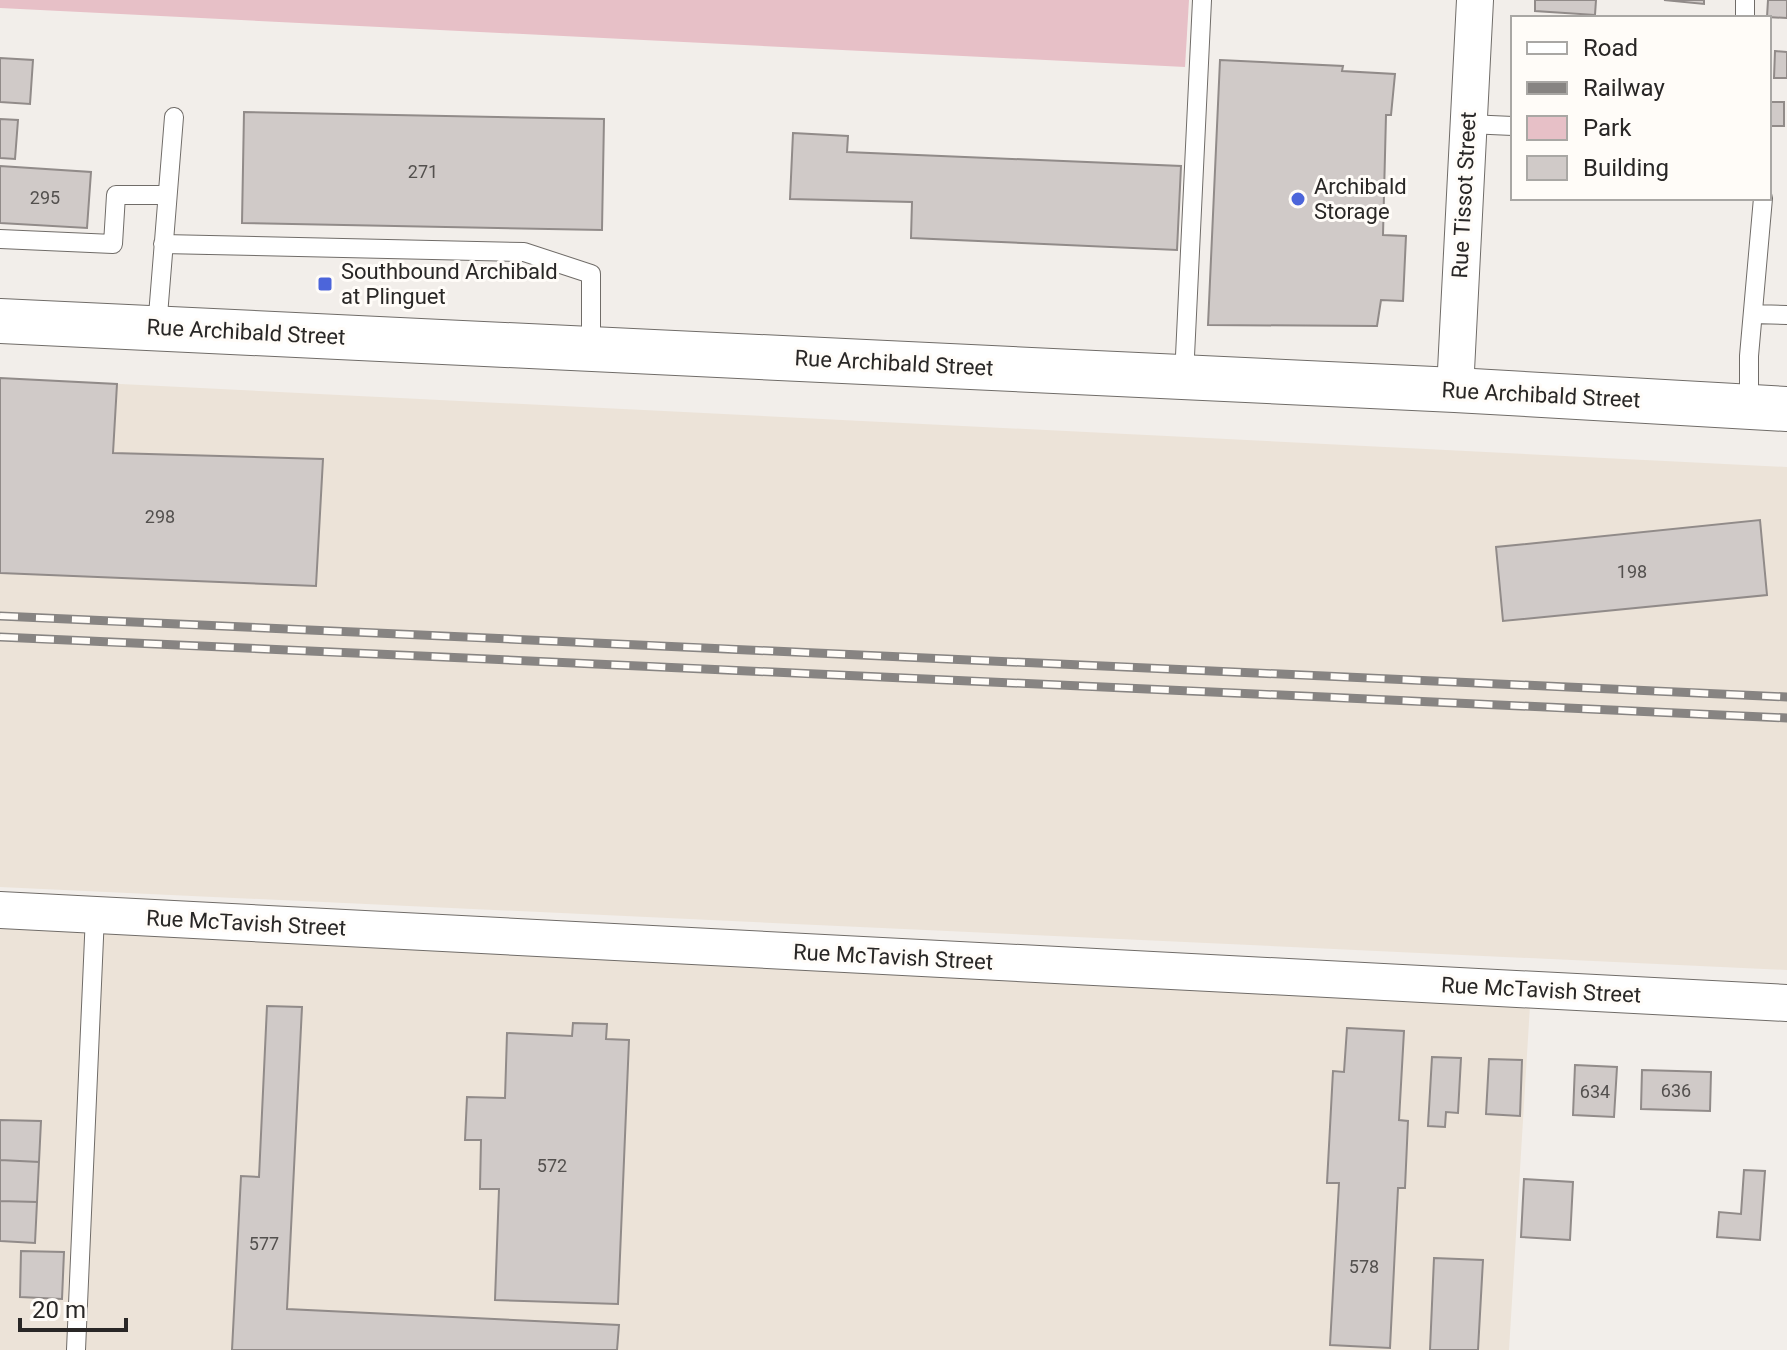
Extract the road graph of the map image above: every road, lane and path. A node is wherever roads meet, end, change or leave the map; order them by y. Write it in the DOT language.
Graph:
graph roads {
  1 [pos="1202,0"];
  2 [pos="1475,0"];
  3 [pos="174,117"];
  4 [pos="1468,124"];
  5 [pos="1511,126"];
  6 [pos="167,195"];
  7 [pos="1763,200"];
  8 [pos="0,239"];
  9 [pos="163,244"];
  10 [pos="1753,314"];
  11 [pos="1787,315"];
  12 [pos="4,323"];
  13 [pos="157,328"];
  14 [pos="591,349"];
  15 [pos="1184,378"];
  16 [pos="1455,390"];
  17 [pos="1768,408"];
  18 [pos="0,910"];
  19 [pos="95,915"];
  20 [pos="1787,1003"];
  21 [pos="76,1350"];
  1 -- 15 [label="lane"];
  2 -- 4 [label="street, Rue Tissot Street"];
  3 -- 6 [label="lane"];
  4 -- 5 [label="lane"];
  4 -- 16 [label="street, Rue Tissot Street"];
  6 -- 8 [label="lane"];
  6 -- 9 [label="lane"];
  7 -- 10 [label="lane"];
  9 -- 13 [label="lane"];
  9 -- 14 [label="lane"];
  10 -- 11 [label="lane"];
  10 -- 17 [label="lane"];
  12 -- 13 [label="main road, Rue Archibald Street"];
  13 -- 14 [label="main road, Rue Archibald Street"];
  14 -- 15 [label="main road, Rue Archibald Street"];
  15 -- 16 [label="main road, Rue Archibald Street"];
  16 -- 17 [label="main road, Rue Archibald Street"];
  18 -- 19 [label="street, Rue McTavish Street"];
  19 -- 20 [label="street, Rue McTavish Street"];
  19 -- 21 [label="lane"];
}
